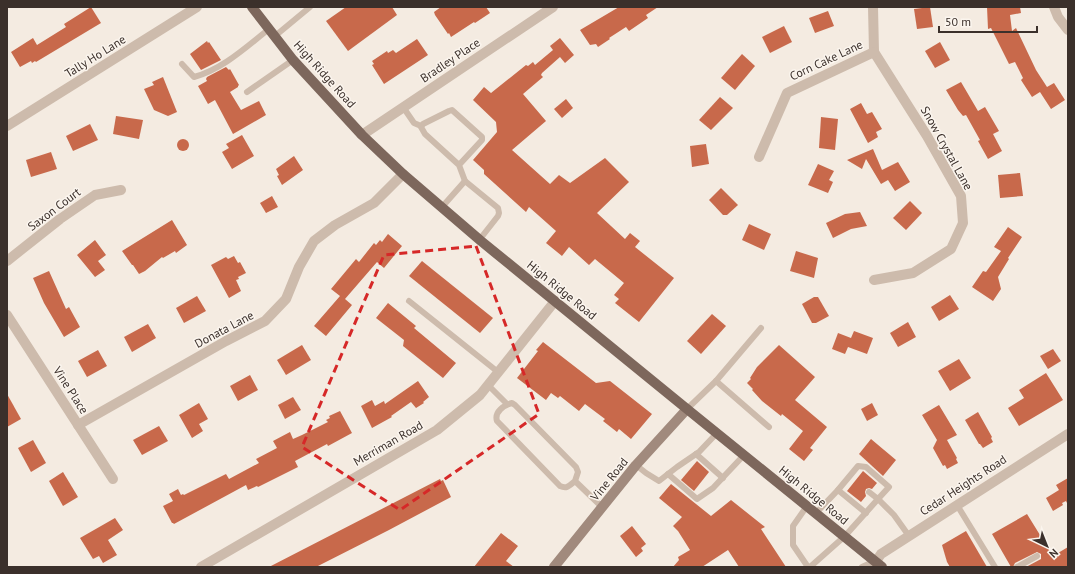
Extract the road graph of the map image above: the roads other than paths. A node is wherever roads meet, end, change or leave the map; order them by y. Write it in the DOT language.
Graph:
graph roads {
  1 [pos="197,7"];
  2 [pos="252,7"];
  3 [pos="310,7"];
  4 [pos="553,7"];
  5 [pos="873,7"];
  6 [pos="1054,7"];
  7 [pos="1068,30"];
  8 [pos="272,32"];
  9 [pos="874,52"];
  10 [pos="293,60"];
  11 [pos="182,64"];
  12 [pos="247,92"];
  13 [pos="402,108"];
  14 [pos="7,126"];
  15 [pos="421,126"];
  16 [pos="362,135"];
  17 [pos="758,158"];
  18 [pos="459,165"];
  19 [pos="403,174"];
  20 [pos="465,181"];
  21 [pos="121,190"];
  22 [pos="442,207"];
  23 [pos="480,239"];
  24 [pos="7,261"];
  25 [pos="874,280"];
  26 [pos="555,300"];
  27 [pos="409,301"];
  28 [pos="7,315"];
  29 [pos="761,328"];
  30 [pos="498,372"];
  31 [pos="716,381"];
  32 [pos="488,385"];
  33 [pos="507,404"];
  34 [pos="687,409"];
  35 [pos="78,425"];
  36 [pos="769,427"];
  37 [pos="717,434"];
  38 [pos="1068,434"];
  39 [pos="696,454"];
  40 [pos="744,455"];
  41 [pos="636,465"];
  42 [pos="668,474"];
  43 [pos="849,476"];
  44 [pos="723,478"];
  45 [pos="113,479"];
  46 [pos="575,481"];
  47 [pos="855,481"];
  48 [pos="838,490"];
  49 [pos="869,492"];
  50 [pos="878,499"];
  51 [pos="957,505"];
  52 [pos="807,506"];
  53 [pos="602,507"];
  54 [pos="816,513"];
  55 [pos="866,513"];
  56 [pos="845,536"];
  57 [pos="909,536"];
  58 [pos="1037,556"];
  59 [pos="876,565"];
  60 [pos="201,567"];
  61 [pos="554,567"];
  62 [pos="809,567"];
  63 [pos="862,567"];
  64 [pos="995,567"];
  65 [pos="1017,567"];
  1 -- 14 [label="street, Tally Ho Lane"];
  2 -- 8 [label="main road, High Ridge Road"];
  3 -- 8 [label="lane"];
  4 -- 13 [label="street, Bradley Place"];
  5 -- 9 [label="street"];
  6 -- 7 [label="street"];
  8 -- 10 [label="main road, High Ridge Road"];
  8 -- 11 [label="lane"];
  9 -- 17 [label="street, Corn Cake Lane"];
  9 -- 25 [label="street, Snow Crystal Lane"];
  10 -- 12 [label="lane"];
  10 -- 16 [label="main road, High Ridge Road"];
  13 -- 15 [label="lane"];
  13 -- 16 [label="street, Bradley Place"];
  15 -- 18 [label="lane"];
  15 -- 18 [label="lane"];
  16 -- 19 [label="main road, High Ridge Road"];
  18 -- 20 [label="lane"];
  19 -- 22 [label="main road, High Ridge Road"];
  19 -- 35 [label="street, Donata Lane"];
  20 -- 22 [label="lane"];
  20 -- 23 [label="lane"];
  21 -- 24 [label="street, Saxon Court"];
  22 -- 23 [label="main road, High Ridge Road"];
  23 -- 26 [label="main road, High Ridge Road"];
  26 -- 30 [label="street, Merriman Road"];
  26 -- 34 [label="main road, High Ridge Road"];
  27 -- 30 [label="lane"];
  28 -- 35 [label="street, Vine Place"];
  29 -- 31 [label="lane"];
  30 -- 32 [label="street, Merriman Road"];
  31 -- 34 [label="lane"];
  31 -- 36 [label="lane"];
  32 -- 33 [label="lane"];
  32 -- 60 [label="street, Merriman Road"];
  33 -- 46 [label="lane"];
  33 -- 46 [label="lane"];
  34 -- 37 [label="main road, High Ridge Road"];
  34 -- 41 [label="street, Vine Road"];
  35 -- 45 [label="street, Vine Place"];
  37 -- 39 [label="lane"];
  37 -- 40 [label="main road, High Ridge Road"];
  38 -- 51 [label="street, Cedar Heights Road"];
  39 -- 42 [label="lane"];
  39 -- 44 [label="lane"];
  40 -- 44 [label="lane"];
  40 -- 52 [label="main road, High Ridge Road"];
  41 -- 42 [label="lane"];
  41 -- 53 [label="street, Vine Road"];
  42 -- 44 [label="lane"];
  43 -- 47 [label="lane"];
  43 -- 48 [label="lane"];
  43 -- 50 [label="lane"];
  46 -- 53 [label="lane"];
  48 -- 54 [label="lane"];
  48 -- 55 [label="lane"];
  49 -- 50 [label="lane"];
  50 -- 55 [label="lane"];
  50 -- 57 [label="lane"];
  51 -- 57 [label="street, Cedar Heights Road"];
  51 -- 64 [label="lane"];
  52 -- 54 [label="main road, High Ridge Road"];
  52 -- 62 [label="lane"];
  53 -- 61 [label="street, Vine Road"];
  54 -- 56 [label="main road, High Ridge Road"];
  55 -- 56 [label="lane"];
  56 -- 59 [label="main road, High Ridge Road"];
  56 -- 62 [label="lane"];
  57 -- 59 [label="street, Cedar Heights Road"];
  58 -- 65 [label="lane"];
  59 -- 63 [label="lane"];
}
